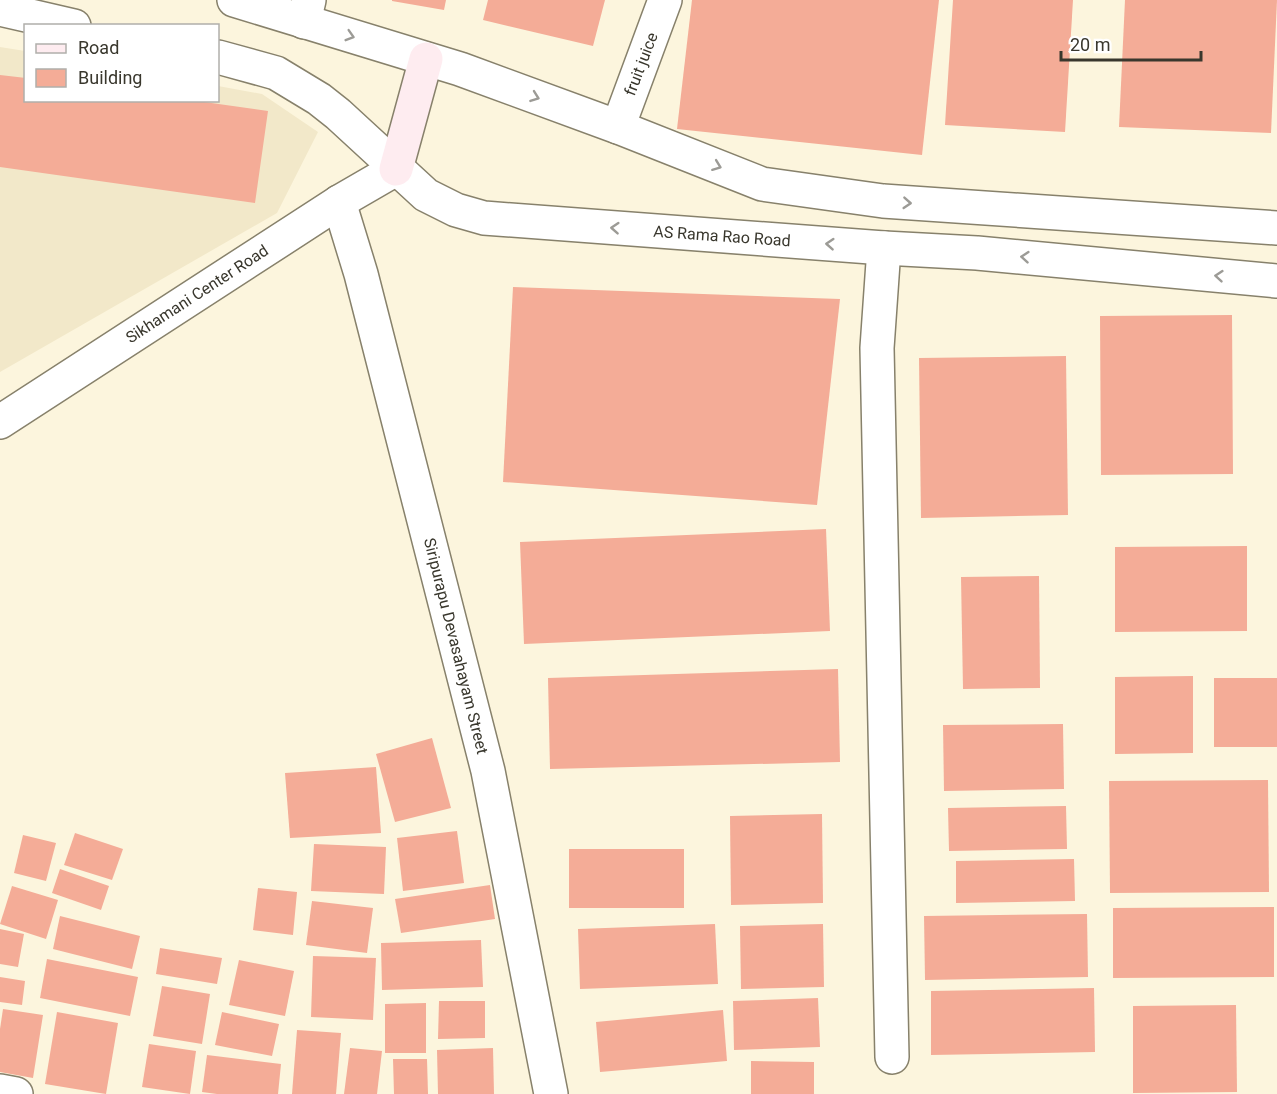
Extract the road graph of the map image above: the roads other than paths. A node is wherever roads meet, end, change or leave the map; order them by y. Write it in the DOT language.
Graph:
graph roads {
  1 [pos="234,0"];
  2 [pos="665,0"];
  3 [pos="0,9"];
  4 [pos="306,11"];
  5 [pos="65,24"];
  6 [pos="219,57"];
  7 [pos="426,59"];
  8 [pos="618,127"];
  9 [pos="396,169"];
  10 [pos="339,202"];
  11 [pos="1277,228"];
  12 [pos="884,248"];
  13 [pos="1277,281"];
  14 [pos="0,422"];
  15 [pos="892,1057"];
  16 [pos="0,1091"];
  17 [pos="15,1094"];
  18 [pos="550,1094"];
  1 -- 4 [label="street"];
  2 -- 8 [label="street, fruit juice"];
  3 -- 5 [label="street"];
  4 -- 7 [label="street, one-way"];
  6 -- 9 [label="street, AS Rama Rao Road"];
  7 -- 8 [label="street, one-way"];
  7 -- 9 [label="main road"];
  8 -- 11 [label="street, one-way"];
  9 -- 10 [label="street, Sikhamani Center Road"];
  12 -- 9 [label="street, AS Rama Rao Road, one-way"];
  10 -- 14 [label="street, Sikhamani Center Road"];
  10 -- 18 [label="street, Siripurapu Devasahayam Street"];
  13 -- 12 [label="street, AS Rama Rao Road, one-way"];
  12 -- 15 [label="street"];
  16 -- 17 [label="street"];
}
